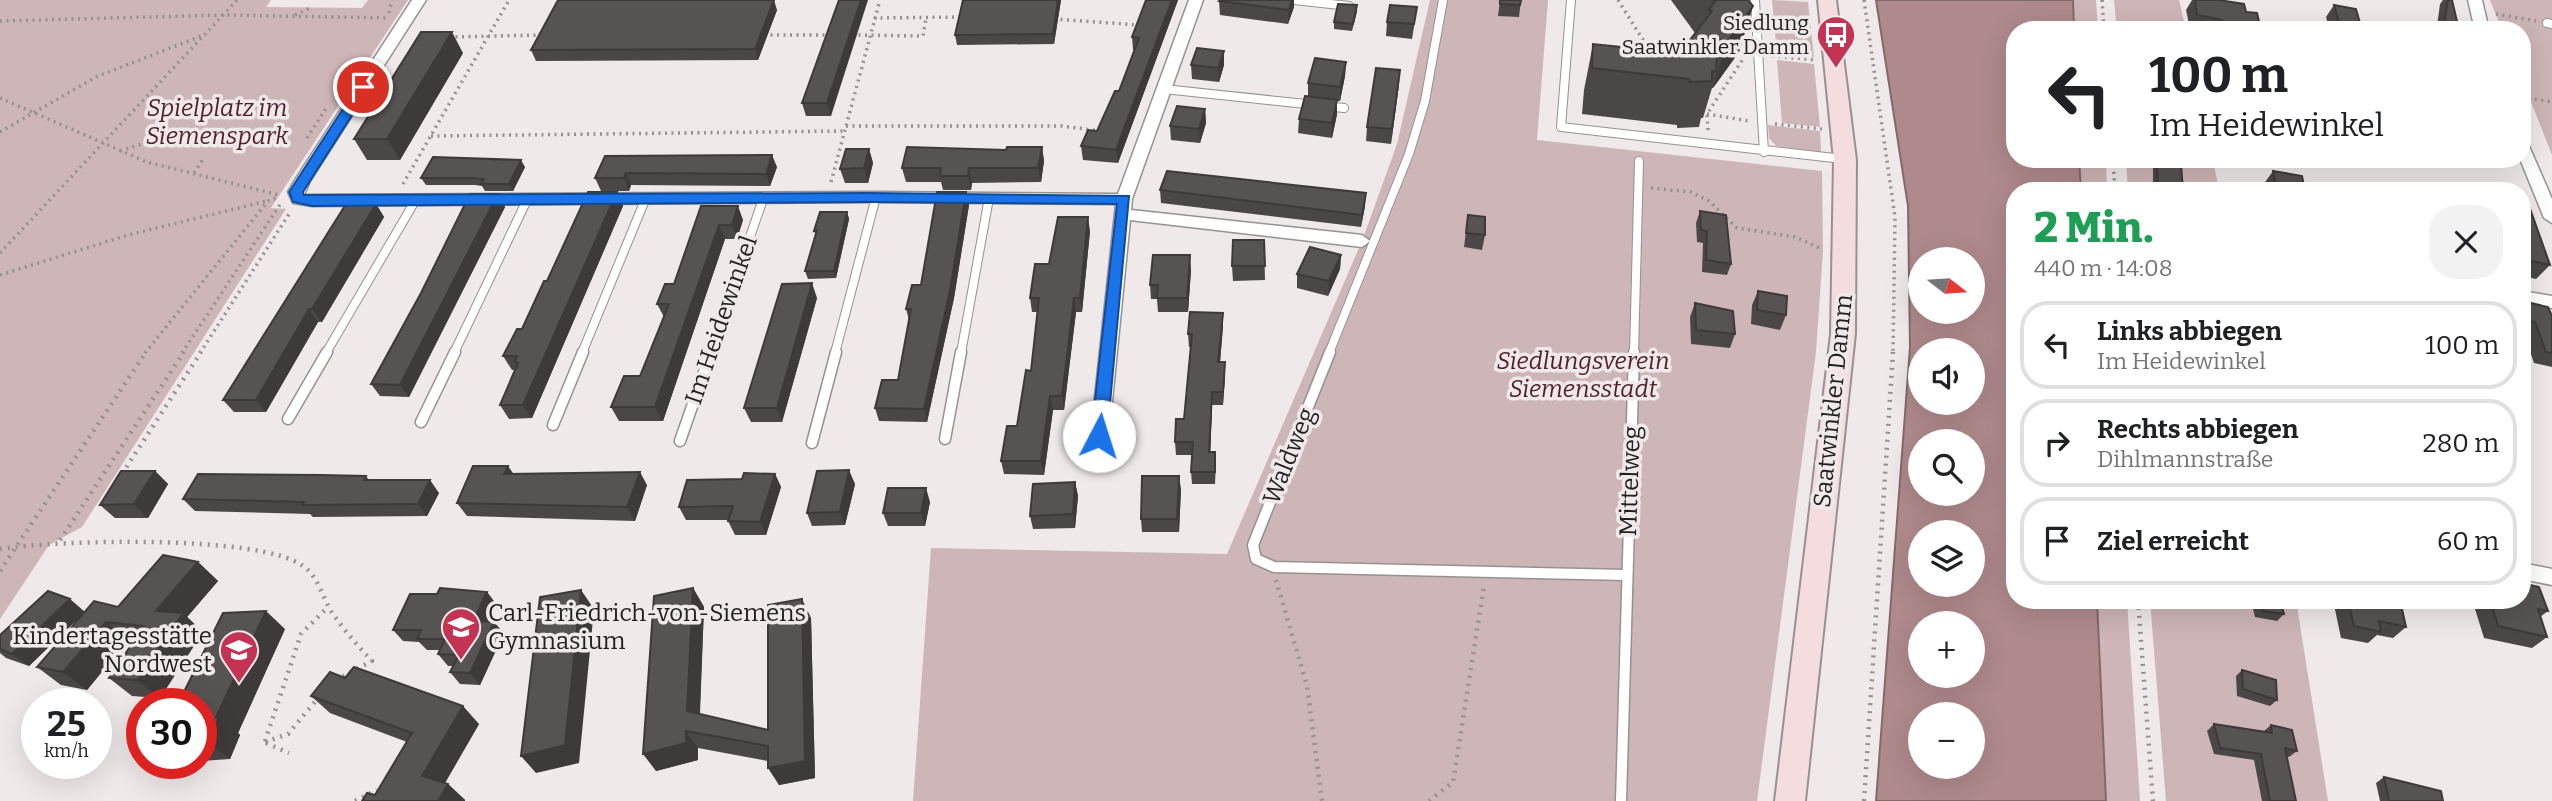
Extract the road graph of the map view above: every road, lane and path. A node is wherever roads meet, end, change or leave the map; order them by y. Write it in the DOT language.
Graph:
graph roads {
  1 [pos="237,0"];
  2 [pos="419,0"];
  3 [pos="509,0"];
  4 [pos="880,0"];
  5 [pos="1196,0"];
  6 [pos="1294,0"];
  7 [pos="1443,0"];
  8 [pos="1571,0"];
  9 [pos="1618,0"];
  10 [pos="1755,0"];
  11 [pos="1827,0"];
  12 [pos="1864,0"];
  13 [pos="2102,0"];
  14 [pos="2476,5"];
  15 [pos="1354,6"];
  16 [pos="310,8"];
  17 [pos="223,15"];
  18 [pos="293,16"];
  19 [pos="408,18"];
  20 [pos="874,18"];
  21 [pos="926,18"];
  22 [pos="967,18"];
  23 [pos="1049,18"];
  24 [pos="0,21"];
  25 [pos="2103,21"];
  26 [pos="2549,23"];
  27 [pos="1143,26"];
  28 [pos="205,34"];
  29 [pos="550,35"];
  30 [pos="763,35"];
  31 [pos="869,36"];
  32 [pos="448,37"];
  33 [pos="488,37"];
  34 [pos="1693,44"];
  35 [pos="1650,51"];
  36 [pos="1638,53"];
  37 [pos="1758,54"];
  38 [pos="1822,68"];
  39 [pos="1164,89"];
  40 [pos="0,98"];
  41 [pos="2531,98"];
  42 [pos="2552,102"];
  43 [pos="1344,108"];
  44 [pos="31,113"];
  45 [pos="1827,125"];
  46 [pos="845,129"];
  47 [pos="0,132"];
  48 [pos="179,132"];
  49 [pos="431,136"];
  50 [pos="1146,137"];
  51 [pos="101,144"];
  52 [pos="1708,146"];
  53 [pos="120,151"];
  54 [pos="1764,152"];
  55 [pos="204,158"];
  56 [pos="1837,159"];
  57 [pos="1639,162"];
  58 [pos="2531,168"];
  59 [pos="194,173"];
  60 [pos="1640,187"];
  61 [pos="290,197"];
  62 [pos="827,197"];
  63 [pos="876,197"];
  64 [pos="762,198"];
  65 [pos="989,198"];
  66 [pos="527,200"];
  67 [pos="645,200"];
  68 [pos="268,201"];
  69 [pos="393,201"];
  70 [pos="415,201"];
  71 [pos="1123,207"];
  72 [pos="2552,218"];
  73 [pos="1369,242"];
  74 [pos="1815,245"];
  75 [pos="0,253"];
  76 [pos="0,275"];
  77 [pos="2531,298"];
  78 [pos="2552,302"];
  79 [pos="288,419"];
  80 [pos="421,422"];
  81 [pos="554,425"];
  82 [pos="945,439"];
  83 [pos="680,441"];
  84 [pos="813,443"];
  85 [pos="1098,452"];
  86 [pos="121,475"];
  87 [pos="60,540"];
  88 [pos="13,546"];
  89 [pos="0,550"];
  90 [pos="1274,567"];
  91 [pos="0,571"];
  92 [pos="1485,571"];
  93 [pos="2531,573"];
  94 [pos="1626,575"];
  95 [pos="2552,577"];
  96 [pos="328,607"];
  97 [pos="2139,609"];
  98 [pos="332,685"];
  99 [pos="323,693"];
  100 [pos="265,742"];
  101 [pos="289,753"];
  102 [pos="377,790"];
  103 [pos="355,801"];
  104 [pos="1322,801"];
  105 [pos="1429,801"];
  106 [pos="1621,801"];
  107 [pos="1790,801"];
  108 [pos="1864,801"];
  109 [pos="2153,801"];
  1 -- 17 [label="path"];
  2 -- 19 [label="street"];
  3 -- 33 [label="path"];
  4 -- 20 [label="path"];
  5 -- 39 [label="street"];
  6 -- 15 [label="lane"];
  7 -- 73 [label="lane, Waldweg"];
  8 -- 52 [label="lane"];
  9 -- 35 [label="path"];
  10 -- 37 [label="lane"];
  11 -- 56 [label="main road, Saatwinkler Damm"];
  12 -- 108 [label="path"];
  13 -- 25 [label="path"];
  14 -- 26 [label="path"];
  16 -- 18 [label="path"];
  17 -- 18 [label="path"];
  17 -- 24 [label="path"];
  17 -- 28 [label="path"];
  18 -- 19 [label="path"];
  19 -- 61 [label="street"];
  20 -- 21 [label="path"];
  20 -- 31 [label="path"];
  21 -- 22 [label="path"];
  21 -- 31 [label="path"];
  23 -- 27 [label="path"];
  28 -- 44 [label="path"];
  28 -- 51 [label="path"];
  29 -- 33 [label="path"];
  30 -- 31 [label="path"];
  31 -- 46 [label="path"];
  32 -- 33 [label="path"];
  33 -- 49 [label="path"];
  34 -- 35 [label="path"];
  35 -- 36 [label="path"];
  37 -- 38 [label="path"];
  37 -- 52 [label="path"];
  37 -- 54 [label="lane"];
  39 -- 43 [label="lane"];
  39 -- 50 [label="street"];
  40 -- 44 [label="path"];
  41 -- 42 [label="path"];
  44 -- 47 [label="path"];
  44 -- 51 [label="path"];
  45 -- 56 [label="path"];
  46 -- 49 [label="path"];
  46 -- 50 [label="path"];
  46 -- 62 [label="path"];
  48 -- 53 [label="path"];
  49 -- 69 [label="path"];
  50 -- 71 [label="street"];
  51 -- 53 [label="path"];
  51 -- 75 [label="path"];
  52 -- 54 [label="lane"];
  53 -- 59 [label="path"];
  54 -- 56 [label="lane"];
  55 -- 59 [label="path"];
  56 -- 107 [label="main road, Saatwinkler Damm"];
  57 -- 60 [label="lane, Mittelweg"];
  58 -- 72 [label="street"];
  59 -- 61 [label="path"];
  60 -- 74 [label="path"];
  60 -- 94 [label="lane, Mittelweg"];
  61 -- 68 [label="path"];
  61 -- 69 [label="street, Im Heidewinkel"];
  61 -- 86 [label="path"];
  61 -- 87 [label="path"];
  62 -- 63 [label="street, Im Heidewinkel"];
  62 -- 64 [label="street, Im Heidewinkel"];
  63 -- 65 [label="street, Im Heidewinkel"];
  63 -- 84 [label="lane"];
  64 -- 67 [label="street, Im Heidewinkel"];
  64 -- 83 [label="lane, Im Heidewinkel"];
  65 -- 71 [label="street, Im Heidewinkel"];
  65 -- 82 [label="lane"];
  66 -- 67 [label="street, Im Heidewinkel"];
  66 -- 70 [label="street, Im Heidewinkel"];
  66 -- 80 [label="lane"];
  67 -- 81 [label="lane"];
  68 -- 76 [label="path"];
  68 -- 88 [label="path"];
  69 -- 70 [label="street, Im Heidewinkel"];
  70 -- 79 [label="lane"];
  71 -- 73 [label="street, Im Heidewinkel"];
  71 -- 85 [label="street"];
  73 -- 90 [label="lane, Waldweg"];
  77 -- 78 [label="street"];
  87 -- 88 [label="path"];
  87 -- 96 [label="path"];
  88 -- 89 [label="path"];
  88 -- 91 [label="path"];
  90 -- 92 [label="lane"];
  90 -- 104 [label="path"];
  92 -- 94 [label="lane"];
  92 -- 105 [label="path"];
  93 -- 95 [label="street"];
  94 -- 106 [label="lane, Mittelweg"];
  96 -- 98 [label="path"];
  96 -- 100 [label="path"];
  97 -- 109 [label="path"];
  99 -- 100 [label="path"];
  100 -- 101 [label="path"];
  102 -- 103 [label="path"];
}
